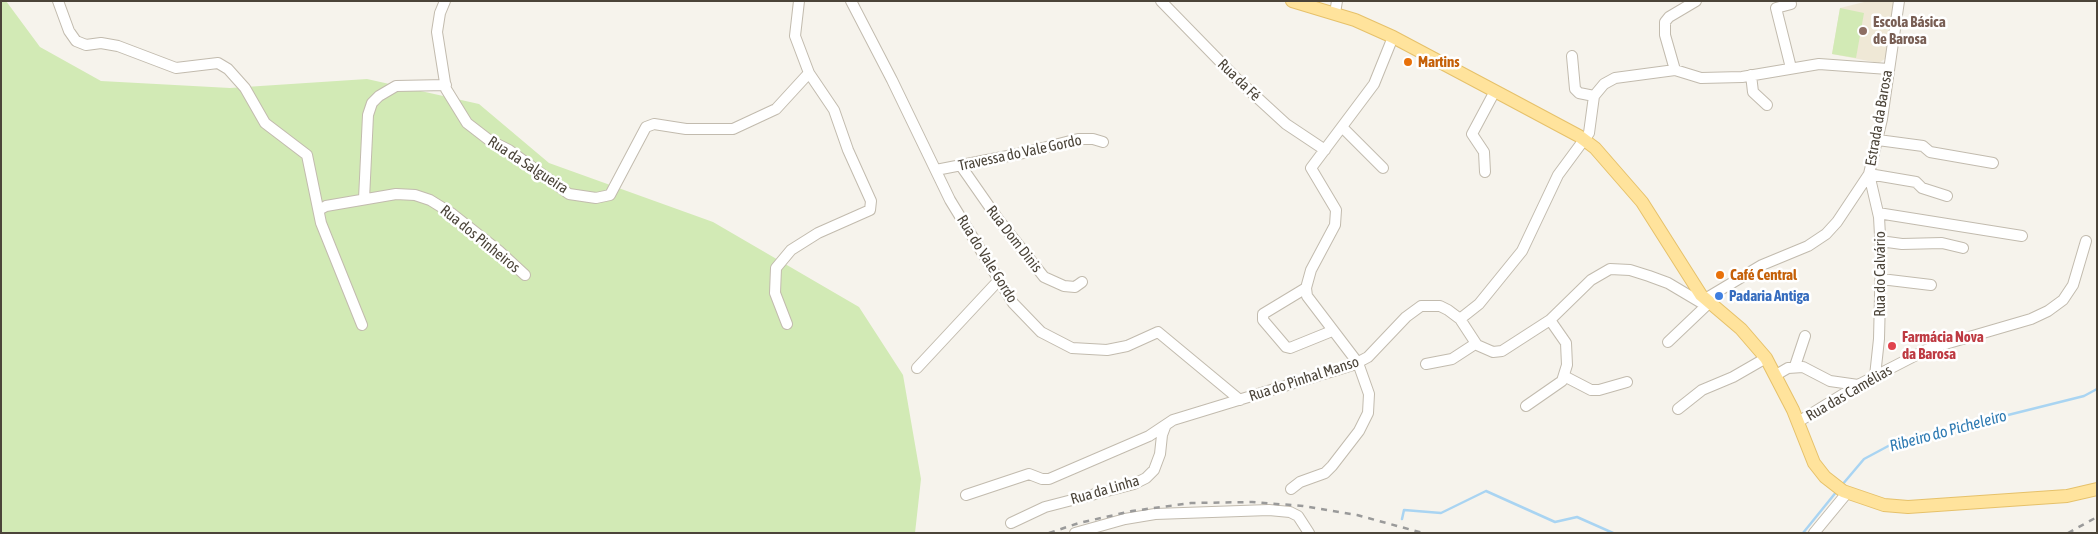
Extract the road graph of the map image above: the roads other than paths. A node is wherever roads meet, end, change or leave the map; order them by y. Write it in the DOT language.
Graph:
graph roads {
  1 [pos="58,1"];
  2 [pos="445,1"];
  3 [pos="798,1"];
  4 [pos="851,1"];
  5 [pos="1161,1"];
  6 [pos="1292,1"];
  7 [pos="1696,1"];
  8 [pos="1899,1"];
  9 [pos="1791,4"];
  10 [pos="1336,7"];
  11 [pos="1393,38"];
  12 [pos="1572,56"];
  13 [pos="1790,68"];
  14 [pos="1888,69"];
  15 [pos="1675,70"];
  16 [pos="809,73"];
  17 [pos="1751,75"];
  18 [pos="446,85"];
  19 [pos="1495,91"];
  20 [pos="1594,96"];
  21 [pos="1767,105"];
  22 [pos="1342,126"];
  23 [pos="1585,140"];
  24 [pos="1878,140"];
  25 [pos="1103,142"];
  26 [pos="1325,150"];
  27 [pos="1993,162"];
  28 [pos="961,166"];
  29 [pos="1383,168"];
  30 [pos="936,170"];
  31 [pos="1485,172"];
  32 [pos="1869,174"];
  33 [pos="1947,196"];
  34 [pos="364,199"];
  35 [pos="319,210"];
  36 [pos="1878,213"];
  37 [pos="2022,236"];
  38 [pos="1880,241"];
  39 [pos="2086,241"];
  40 [pos="1963,248"];
  41 [pos="525,275"];
  42 [pos="1881,279"];
  43 [pos="999,280"];
  44 [pos="1082,282"];
  45 [pos="1931,285"];
  46 [pos="1306,288"];
  47 [pos="1707,301"];
  48 [pos="1460,319"];
  49 [pos="1550,320"];
  50 [pos="787,324"];
  51 [pos="362,325"];
  52 [pos="1332,331"];
  53 [pos="1805,336"];
  54 [pos="1668,342"];
  55 [pos="1475,344"];
  56 [pos="1766,358"];
  57 [pos="1358,363"];
  58 [pos="1426,364"];
  59 [pos="1795,366"];
  60 [pos="917,368"];
  61 [pos="1776,375"];
  62 [pos="1564,376"];
  63 [pos="1875,376"];
  64 [pos="1627,382"];
  65 [pos="1858,385"];
  66 [pos="1240,400"];
  67 [pos="1526,406"];
  68 [pos="1678,409"];
  69 [pos="1798,422"];
  70 [pos="1165,427"];
  71 [pos="1291,489"];
  72 [pos="2097,489"];
  73 [pos="1842,490"];
  74 [pos="966,495"];
  75 [pos="1011,523"];
  76 [pos="1076,533"];
  77 [pos="1309,533"];
  78 [pos="1814,533"];
  1 -- 35 [label="street"];
  2 -- 18 [label="street, Rua da Salgueira"];
  3 -- 16 [label="street"];
  4 -- 30 [label="street, Rua do Vale Gordo"];
  5 -- 26 [label="street, Rua da Fé"];
  6 -- 10 [label="main road"];
  7 -- 15 [label="street"];
  8 -- 14 [label="street, Estrada da Barosa"];
  9 -- 13 [label="street"];
  10 -- 11 [label="main road"];
  11 -- 19 [label="main road"];
  11 -- 22 [label="street"];
  12 -- 20 [label="street"];
  13 -- 14 [label="street"];
  13 -- 17 [label="street"];
  14 -- 24 [label="street, Estrada da Barosa"];
  15 -- 17 [label="street"];
  15 -- 20 [label="street"];
  16 -- 18 [label="street, Rua da Salgueira"];
  16 -- 50 [label="street"];
  17 -- 21 [label="street"];
  18 -- 34 [label="street"];
  19 -- 23 [label="main road"];
  19 -- 31 [label="street"];
  20 -- 23 [label="street"];
  22 -- 26 [label="street"];
  22 -- 29 [label="street"];
  23 -- 47 [label="main road"];
  23 -- 48 [label="street"];
  24 -- 27 [label="street"];
  24 -- 32 [label="street, Estrada da Barosa"];
  25 -- 28 [label="street, Travessa do Vale Gordo"];
  26 -- 46 [label="street"];
  28 -- 30 [label="street, Travessa do Vale Gordo"];
  28 -- 44 [label="street, Rua Dom Dinis"];
  30 -- 43 [label="street, Rua do Vale Gordo"];
  32 -- 33 [label="street"];
  32 -- 36 [label="street, Rua do Calvário"];
  32 -- 47 [label="street, Estrada da Barosa"];
  34 -- 35 [label="street, Rua dos Pinheiros"];
  34 -- 41 [label="street, Rua dos Pinheiros"];
  35 -- 51 [label="street"];
  36 -- 37 [label="street"];
  36 -- 38 [label="street, Rua do Calvário"];
  38 -- 40 [label="street"];
  38 -- 42 [label="street, Rua do Calvário"];
  39 -- 63 [label="street, Rua das Camélias"];
  42 -- 45 [label="street"];
  42 -- 63 [label="street, Rua do Calvário"];
  43 -- 60 [label="street"];
  43 -- 66 [label="street, Rua do Vale Gordo"];
  46 -- 52 [label="street"];
  46 -- 52 [label="street"];
  47 -- 49 [label="street"];
  47 -- 54 [label="street, Estrada da Barosa"];
  47 -- 56 [label="main road"];
  48 -- 55 [label="street, Rua do Pinhal Manso"];
  48 -- 57 [label="street, Rua do Pinhal Manso"];
  49 -- 55 [label="street"];
  49 -- 62 [label="street"];
  52 -- 57 [label="street"];
  53 -- 59 [label="street"];
  55 -- 58 [label="street"];
  56 -- 61 [label="main road"];
  56 -- 68 [label="street"];
  57 -- 66 [label="street, Rua do Pinhal Manso"];
  57 -- 71 [label="street"];
  59 -- 61 [label="street"];
  59 -- 65 [label="street"];
  61 -- 69 [label="main road"];
  62 -- 64 [label="street"];
  62 -- 67 [label="street"];
  63 -- 65 [label="street, Rua das Camélias"];
  65 -- 69 [label="street, Rua das Camélias"];
  66 -- 70 [label="street, Rua do Pinhal Manso"];
  69 -- 73 [label="main road"];
  70 -- 74 [label="street, Rua do Pinhal Manso"];
  70 -- 75 [label="street, Rua da Linha"];
  72 -- 73 [label="main road"];
  73 -- 78 [label="street"];
  76 -- 77 [label="street"];
}
